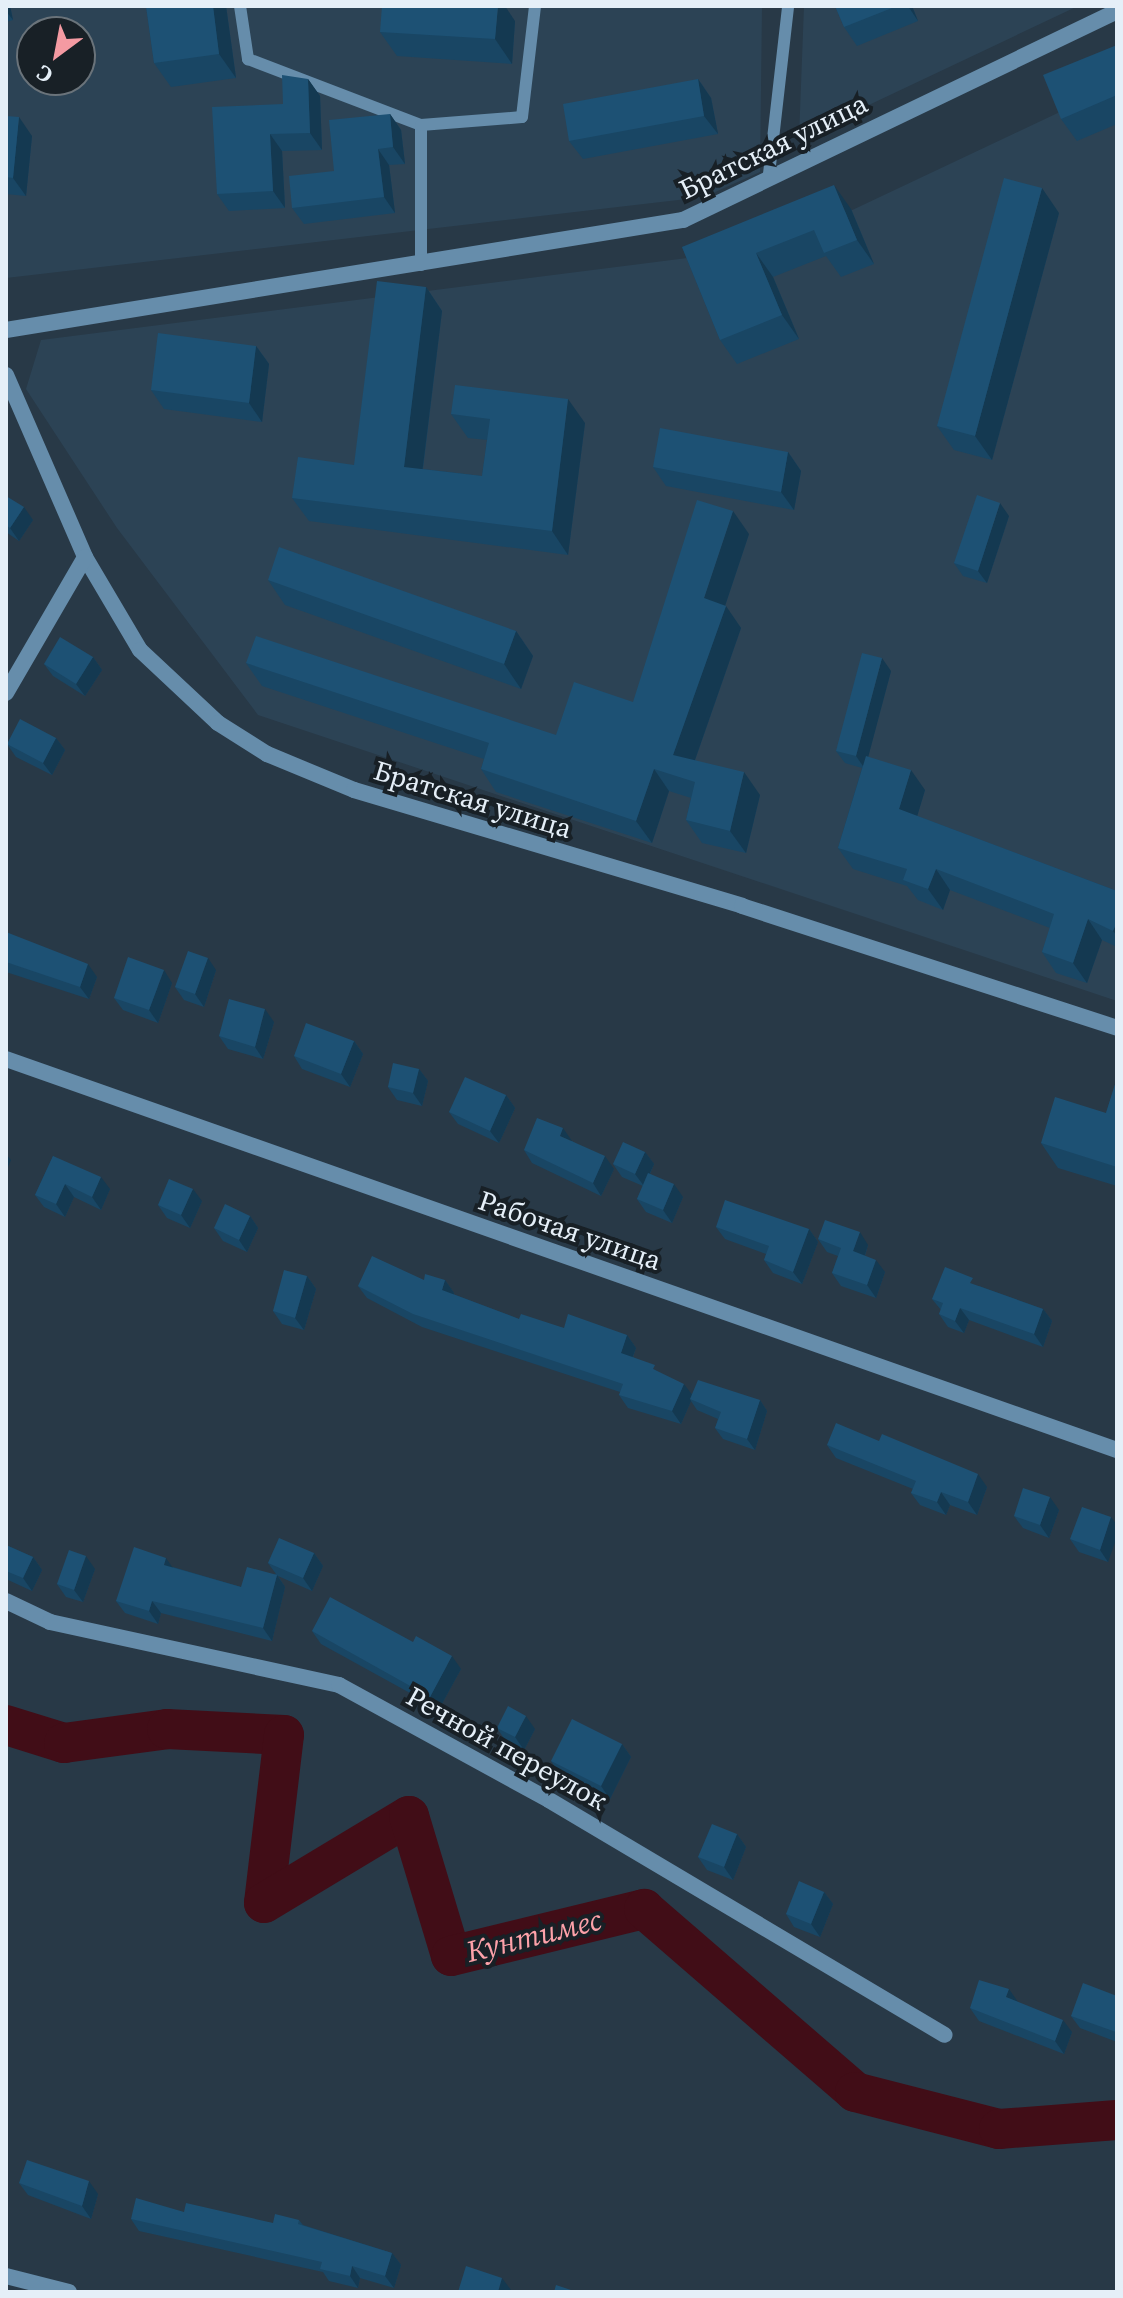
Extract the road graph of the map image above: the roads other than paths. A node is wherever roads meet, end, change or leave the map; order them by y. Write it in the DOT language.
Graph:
graph roads {
  1 [pos="240,6"];
  2 [pos="535,6"];
  3 [pos="788,6"];
  4 [pos="1117,11"];
  5 [pos="421,125"];
  6 [pos="769,174"];
  7 [pos="421,265"];
  8 [pos="6,330"];
  9 [pos="6,375"];
  10 [pos="85,557"];
  11 [pos="6,693"];
  12 [pos="1117,1028"];
  13 [pos="6,1059"];
  14 [pos="1117,1450"];
  15 [pos="6,1601"];
  16 [pos="945,2035"];
  17 [pos="6,2276"];
  18 [pos="69,2292"];
  1 -- 5 [label="lane"];
  2 -- 5 [label="lane"];
  3 -- 6 [label="lane"];
  4 -- 6 [label="street, Братская улица"];
  5 -- 7 [label="lane"];
  6 -- 7 [label="street, Братская улица"];
  7 -- 8 [label="street, Братская улица"];
  9 -- 10 [label="street, Братская улица"];
  10 -- 11 [label="street"];
  10 -- 12 [label="street, Братская улица"];
  13 -- 14 [label="street, Рабочая улица"];
  15 -- 16 [label="street, Речной переулок"];
  17 -- 18 [label="street"];
}
